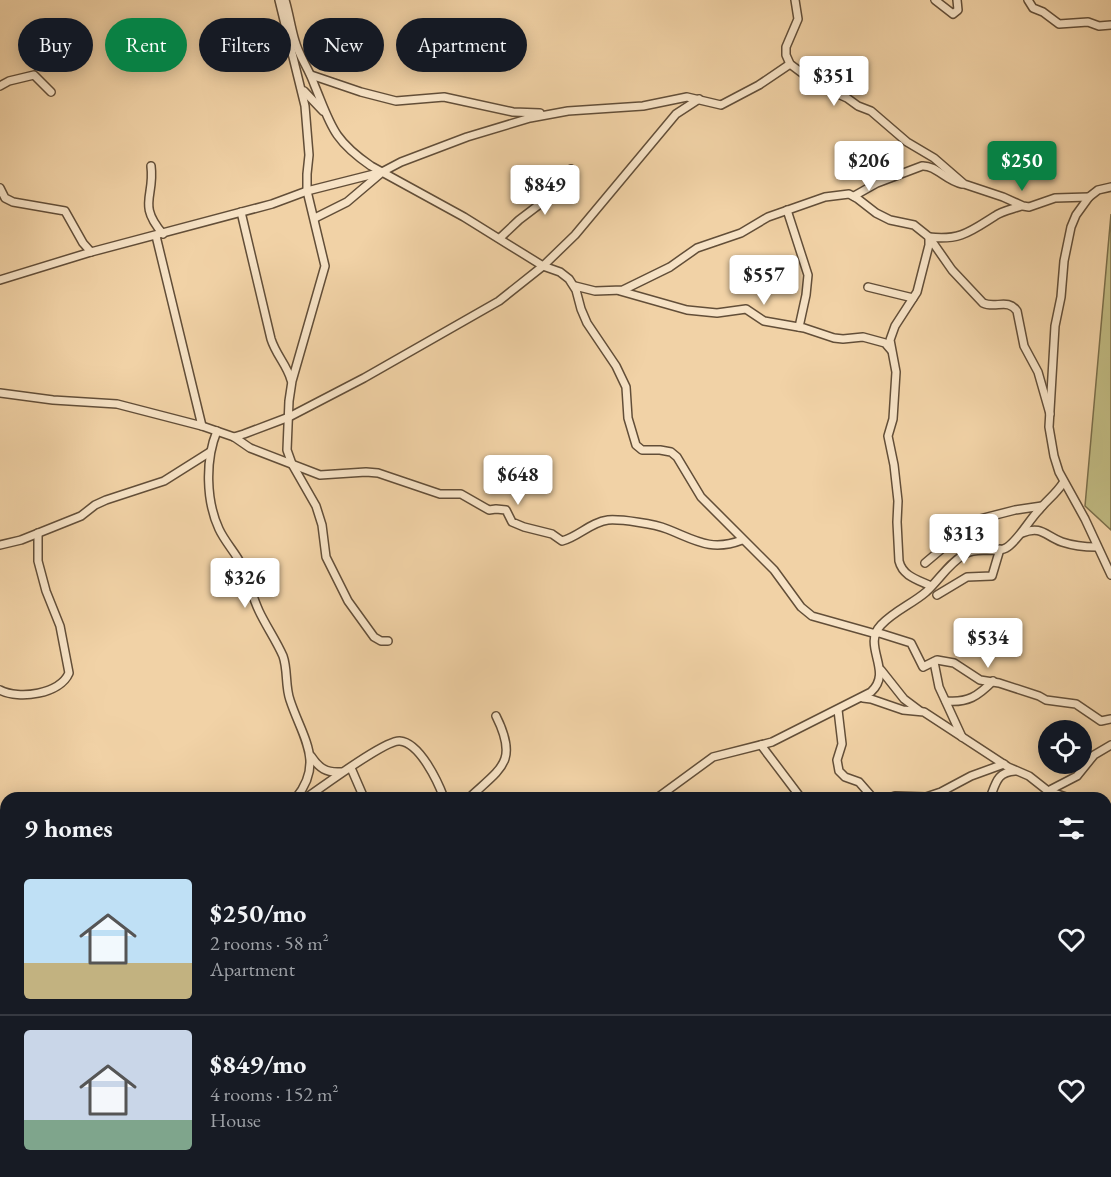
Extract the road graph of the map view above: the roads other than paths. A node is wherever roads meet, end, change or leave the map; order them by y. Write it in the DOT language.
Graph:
graph roads {
  1 [pos="279,0"];
  2 [pos="285,0"];
  3 [pos="795,0"];
  4 [pos="800,0"];
  5 [pos="935,0"];
  6 [pos="957,0"];
  7 [pos="1028,0"];
  8 [pos="798,12"];
  9 [pos="1111,25"];
  10 [pos="837,62"];
  11 [pos="790,64"];
  12 [pos="311,75"];
  13 [pos="0,86"];
  14 [pos="302,89"];
  15 [pos="826,89"];
  16 [pos="51,92"];
  17 [pos="699,99"];
  18 [pos="325,113"];
  19 [pos="551,114"];
  20 [pos="151,166"];
  21 [pos="571,169"];
  22 [pos="382,172"];
  23 [pos="964,184"];
  24 [pos="1111,187"];
  25 [pos="0,188"];
  26 [pos="307,190"];
  27 [pos="854,196"];
  28 [pos="1089,197"];
  29 [pos="1021,206"];
  30 [pos="787,210"];
  31 [pos="241,212"];
  32 [pos="315,218"];
  33 [pos="159,235"];
  34 [pos="930,237"];
  35 [pos="501,238"];
  36 [pos="91,252"];
  37 [pos="543,266"];
  38 [pos="0,280"];
  39 [pos="575,286"];
  40 [pos="868,287"];
  41 [pos="595,291"];
  42 [pos="620,291"];
  43 [pos="578,297"];
  44 [pos="913,298"];
  45 [pos="799,327"];
  46 [pos="891,350"];
  47 [pos="292,381"];
  48 [pos="0,393"];
  49 [pos="1050,414"];
  50 [pos="289,417"];
  51 [pos="202,426"];
  52 [pos="218,431"];
  53 [pos="234,437"];
  54 [pos="210,452"];
  55 [pos="292,464"];
  56 [pos="1064,483"];
  57 [pos="1042,506"];
  58 [pos="38,533"];
  59 [pos="1019,534"];
  60 [pos="742,540"];
  61 [pos="0,545"];
  62 [pos="1096,547"];
  63 [pos="1000,549"];
  64 [pos="925,562"];
  65 [pos="1111,575"];
  66 [pos="932,586"];
  67 [pos="937,596"];
  68 [pos="876,633"];
  69 [pos="388,641"];
  70 [pos="934,662"];
  71 [pos="879,667"];
  72 [pos="993,681"];
  73 [pos="0,690"];
  74 [pos="863,698"];
  75 [pos="946,701"];
  76 [pos="838,710"];
  77 [pos="920,711"];
  78 [pos="496,716"];
  79 [pos="1111,719"];
  80 [pos="962,737"];
  81 [pos="761,745"];
  82 [pos="1111,745"];
  83 [pos="310,755"];
  84 [pos="1004,764"];
  85 [pos="351,768"];
  86 [pos="1018,771"];
  87 [pos="344,772"];
  88 [pos="1048,791"];
  89 [pos="300,792"];
  90 [pos="315,792"];
  91 [pos="361,792"];
  92 [pos="442,792"];
  93 [pos="475,792"];
  94 [pos="665,792"];
  95 [pos="796,792"];
  96 [pos="868,792"];
  97 [pos="941,792"];
  98 [pos="993,792"];
  99 [pos="1051,792"];
  1 -- 14 [label="street"];
  2 -- 12 [label="street"];
  3 -- 8 [label="street"];
  4 -- 8 [label="street"];
  5 -- 6 [label="street"];
  7 -- 9 [label="street"];
  8 -- 11 [label="street"];
  10 -- 15 [label="street"];
  11 -- 15 [label="street"];
  11 -- 17 [label="street"];
  12 -- 18 [label="street"];
  12 -- 19 [label="street"];
  13 -- 16 [label="street"];
  14 -- 18 [label="street"];
  14 -- 26 [label="street"];
  15 -- 23 [label="street"];
  17 -- 19 [label="street"];
  17 -- 37 [label="street"];
  18 -- 22 [label="street"];
  19 -- 22 [label="street"];
  20 -- 33 [label="street"];
  21 -- 35 [label="street"];
  22 -- 26 [label="street"];
  22 -- 32 [label="street"];
  22 -- 35 [label="street"];
  23 -- 27 [label="street"];
  23 -- 29 [label="street"];
  24 -- 28 [label="street"];
  25 -- 36 [label="street"];
  26 -- 31 [label="street"];
  26 -- 32 [label="street"];
  27 -- 30 [label="street"];
  27 -- 34 [label="street"];
  28 -- 29 [label="street"];
  28 -- 49 [label="street"];
  29 -- 34 [label="street"];
  30 -- 42 [label="street"];
  30 -- 45 [label="street"];
  31 -- 33 [label="street"];
  31 -- 47 [label="street"];
  32 -- 47 [label="street"];
  33 -- 36 [label="street"];
  33 -- 51 [label="street"];
  34 -- 44 [label="street"];
  34 -- 49 [label="street"];
  35 -- 37 [label="street"];
  36 -- 38 [label="street"];
  37 -- 39 [label="street"];
  37 -- 50 [label="street"];
  39 -- 41 [label="street"];
  39 -- 43 [label="street"];
  40 -- 44 [label="street"];
  41 -- 42 [label="street"];
  41 -- 43 [label="street"];
  42 -- 45 [label="street"];
  43 -- 60 [label="street"];
  44 -- 46 [label="street"];
  45 -- 46 [label="street"];
  46 -- 66 [label="street"];
  47 -- 50 [label="street"];
  48 -- 51 [label="street"];
  49 -- 56 [label="street"];
  50 -- 53 [label="street"];
  50 -- 55 [label="street"];
  51 -- 52 [label="street"];
  52 -- 53 [label="street"];
  52 -- 54 [label="street"];
  53 -- 55 [label="street"];
  54 -- 58 [label="street"];
  54 -- 83 [label="street"];
  55 -- 60 [label="street"];
  55 -- 69 [label="street"];
  56 -- 57 [label="street"];
  56 -- 62 [label="street"];
  57 -- 59 [label="street"];
  57 -- 64 [label="street"];
  58 -- 61 [label="street"];
  58 -- 73 [label="street"];
  59 -- 62 [label="street"];
  59 -- 63 [label="street"];
  60 -- 68 [label="street"];
  62 -- 65 [label="street"];
  63 -- 66 [label="street"];
  63 -- 67 [label="street"];
  66 -- 68 [label="street"];
  68 -- 70 [label="street"];
  68 -- 71 [label="street"];
  70 -- 72 [label="street"];
  70 -- 75 [label="street"];
  71 -- 74 [label="street"];
  71 -- 77 [label="street"];
  72 -- 75 [label="street"];
  72 -- 79 [label="street"];
  74 -- 76 [label="street"];
  74 -- 77 [label="street"];
  75 -- 80 [label="street"];
  76 -- 81 [label="street"];
  76 -- 96 [label="street"];
  77 -- 80 [label="street"];
  78 -- 93 [label="street"];
  80 -- 84 [label="street"];
  81 -- 94 [label="street"];
  81 -- 95 [label="street"];
  82 -- 88 [label="street"];
  83 -- 87 [label="street"];
  83 -- 89 [label="street"];
  84 -- 86 [label="street"];
  84 -- 97 [label="street"];
  85 -- 87 [label="street"];
  85 -- 91 [label="street"];
  85 -- 92 [label="street"];
  86 -- 88 [label="street"];
  86 -- 98 [label="street"];
  87 -- 90 [label="street"];
  88 -- 99 [label="street"];
}
